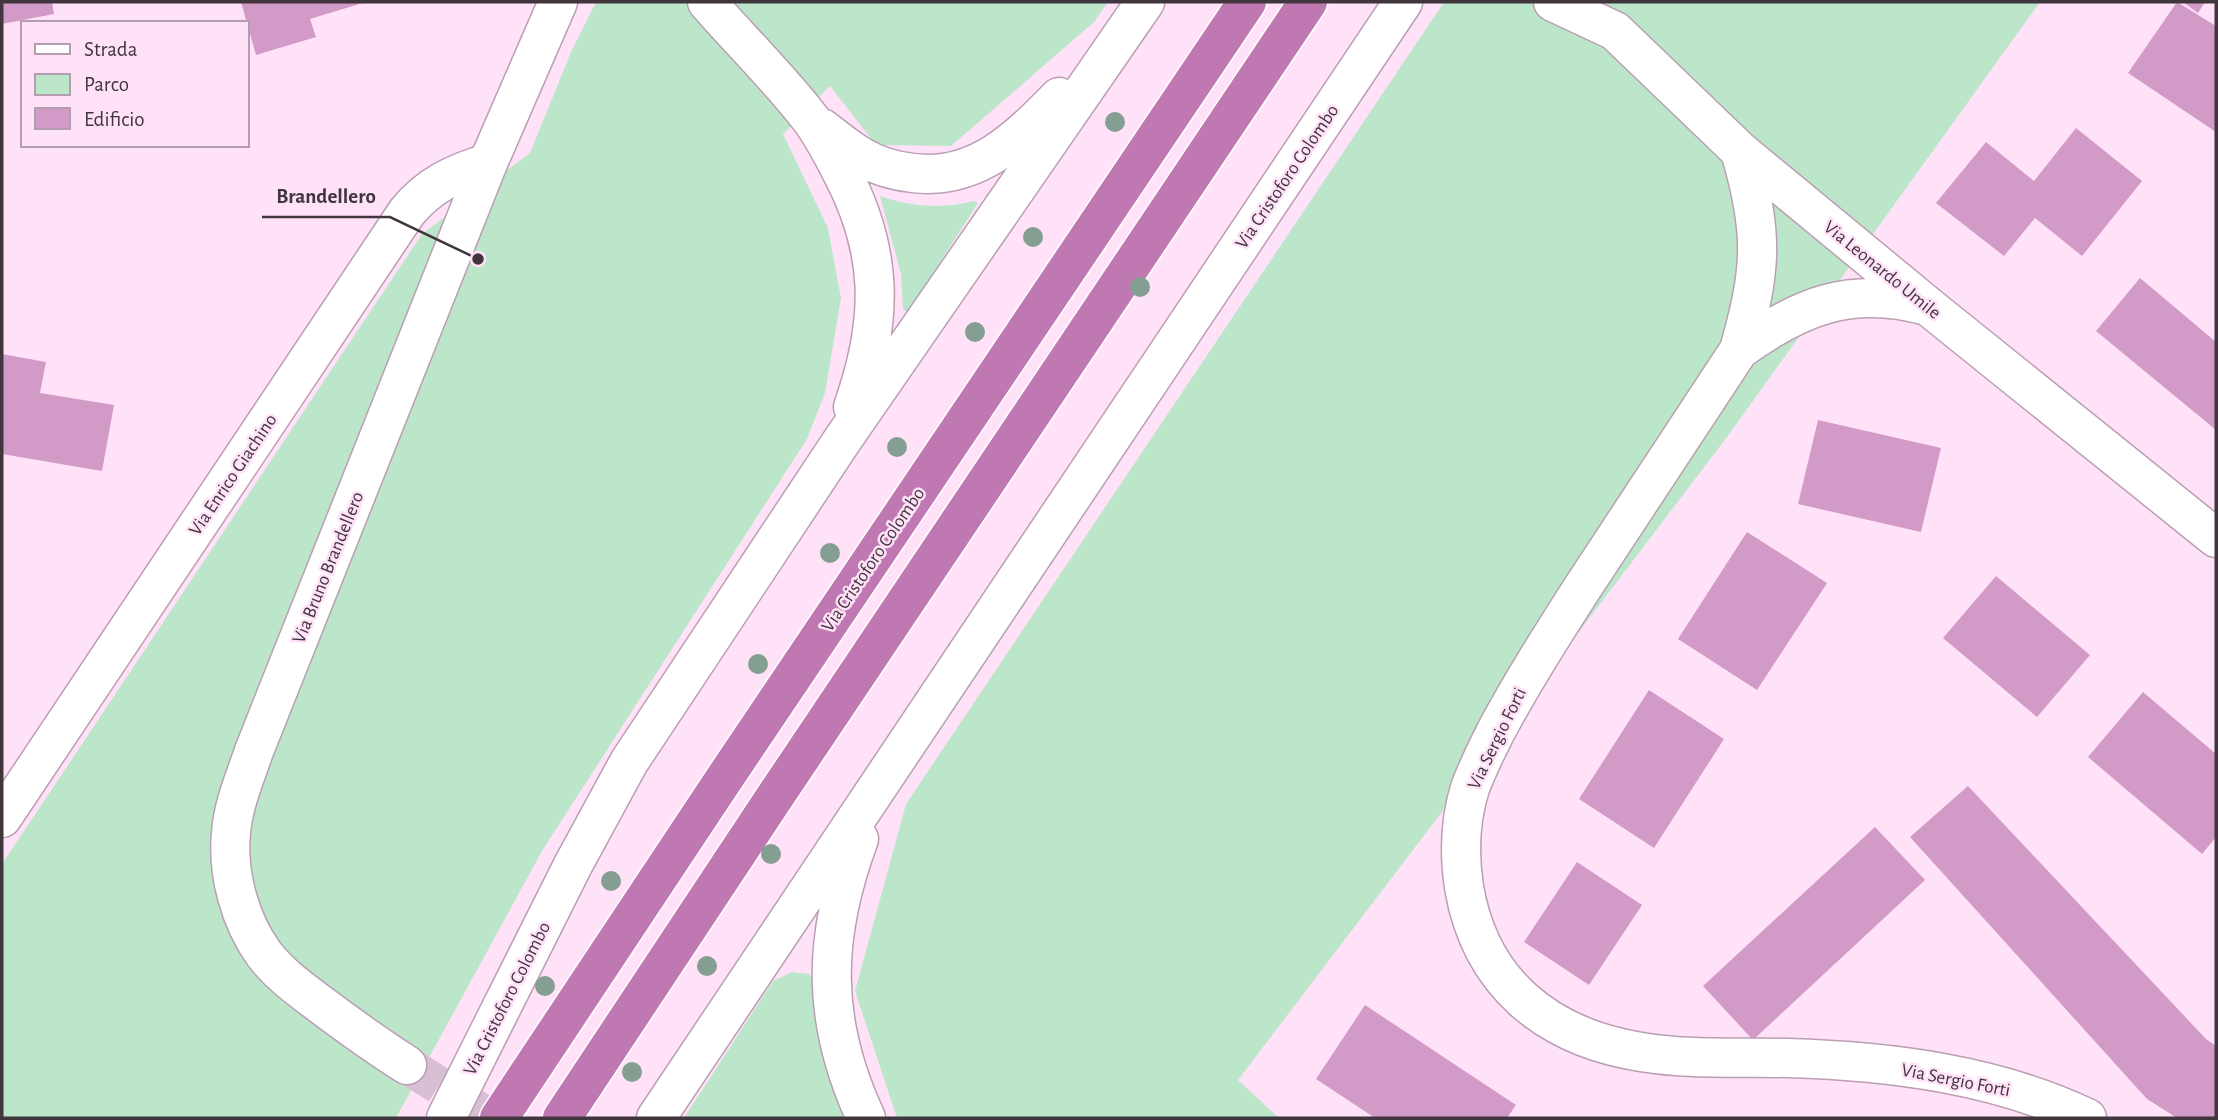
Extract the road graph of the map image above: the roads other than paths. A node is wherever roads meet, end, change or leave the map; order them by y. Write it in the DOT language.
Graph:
graph roads {
  1 [pos="585,2"];
  2 [pos="707,2"];
  3 [pos="1247,2"];
  4 [pos="1308,2"];
  5 [pos="1403,2"];
  6 [pos="1553,2"];
  7 [pos="553,7"];
  8 [pos="1138,13"];
  9 [pos="1604,16"];
  10 [pos="810,118"];
  11 [pos="1740,151"];
  12 [pos="488,163"];
  13 [pos="1929,307"];
  14 [pos="1739,350"];
  15 [pos="841,442"];
  16 [pos="2216,537"];
  17 [pos="877,790"];
  18 [pos="2,818"];
  19 [pos="407,1065"];
  20 [pos="446,1118"];
  21 [pos="499,1118"];
  22 [pos="562,1118"];
  23 [pos="656,1118"];
  24 [pos="866,1118"];
  25 [pos="2087,1118"];
  1 -- 7 [label="street"];
  2 -- 10 [label="street"];
  3 -- 21 [label="highway, Via Cristoforo Colombo"];
  4 -- 22 [label="highway"];
  5 -- 17 [label="street, Via Cristoforo Colombo"];
  6 -- 9 [label="street, Via Leonardo Umile"];
  7 -- 12 [label="street, Via Bruno Brandellero"];
  8 -- 10 [label="street"];
  8 -- 15 [label="street, Via Cristoforo Colombo"];
  9 -- 11 [label="street, Via Leonardo Umile"];
  10 -- 15 [label="street"];
  11 -- 13 [label="street, Via Leonardo Umile"];
  11 -- 14 [label="street, Via Sergio Forti"];
  12 -- 18 [label="street, Via Enrico Giachino"];
  12 -- 19 [label="street, Via Bruno Brandellero"];
  13 -- 14 [label="street"];
  13 -- 16 [label="street, Via Leonardo Umile"];
  14 -- 25 [label="street, Via Sergio Forti"];
  15 -- 20 [label="street, Via Cristoforo Colombo"];
  17 -- 23 [label="street, Via Cristoforo Colombo"];
  17 -- 24 [label="street"];
}
